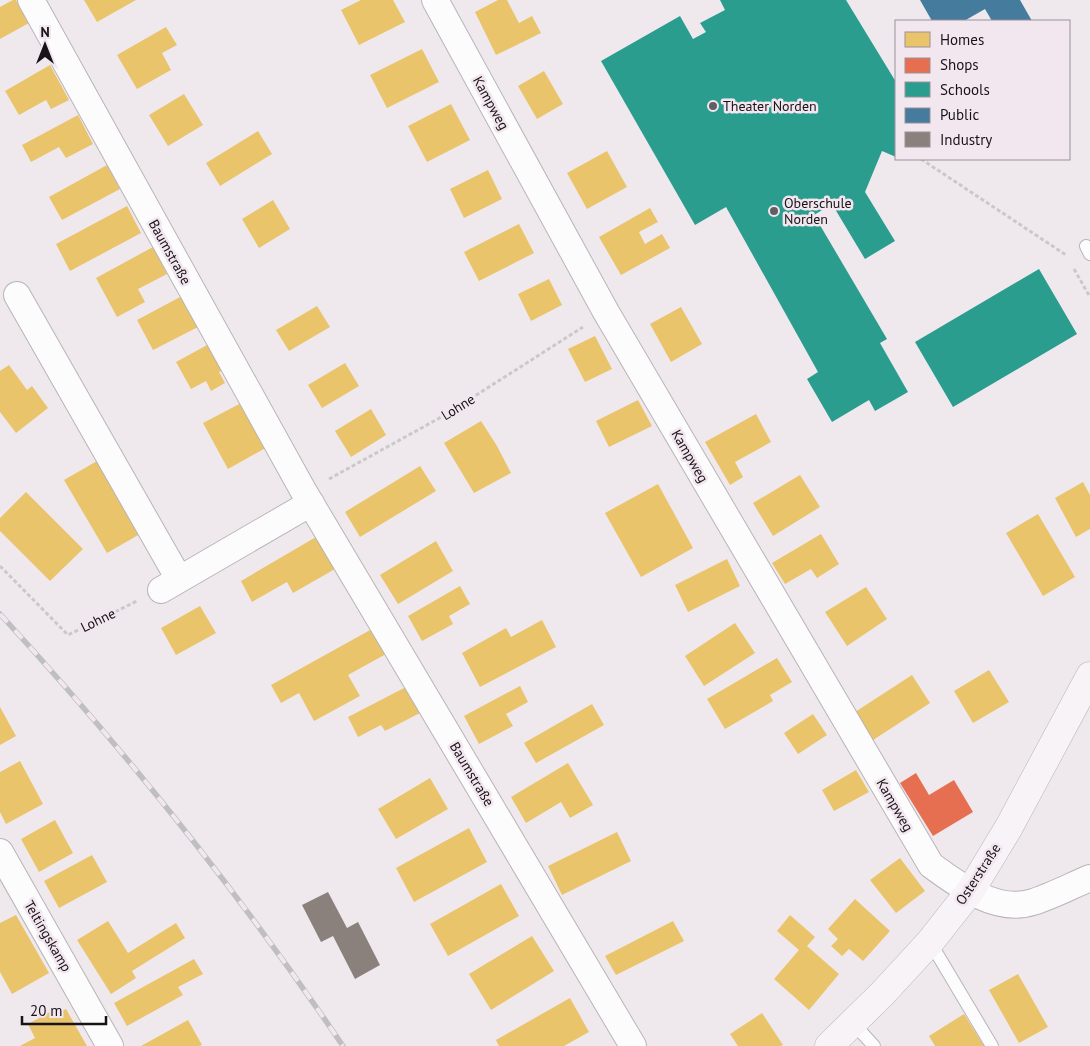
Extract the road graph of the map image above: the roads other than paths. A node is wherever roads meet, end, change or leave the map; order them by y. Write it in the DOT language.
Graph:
graph roads {
  1 [pos="31,0"];
  2 [pos="435,0"];
  3 [pos="18,295"];
  4 [pos="307,498"];
  5 [pos="1090,676"];
  6 [pos="0,852"];
  7 [pos="1090,878"];
  8 [pos="971,890"];
  9 [pos="930,942"];
  10 [pos="853,1023"];
  11 [pos="110,1046"];
  12 [pos="632,1046"];
  13 [pos="829,1046"];
  14 [pos="874,1046"];
  15 [pos="992,1046"];
  1 -- 4 [label="street, Baumstraße"];
  2 -- 8 [label="street, Kampweg"];
  3 -- 4 [label="street"];
  4 -- 12 [label="street, Baumstraße"];
  5 -- 8 [label="street, Osterstraße"];
  6 -- 11 [label="street, Teltingskamp"];
  7 -- 8 [label="street, Kampweg"];
  8 -- 9 [label="street, Osterstraße"];
  9 -- 10 [label="street, Osterstraße"];
  9 -- 15 [label="lane"];
  10 -- 13 [label="street, Osterstraße"];
  10 -- 14 [label="lane"];
}
